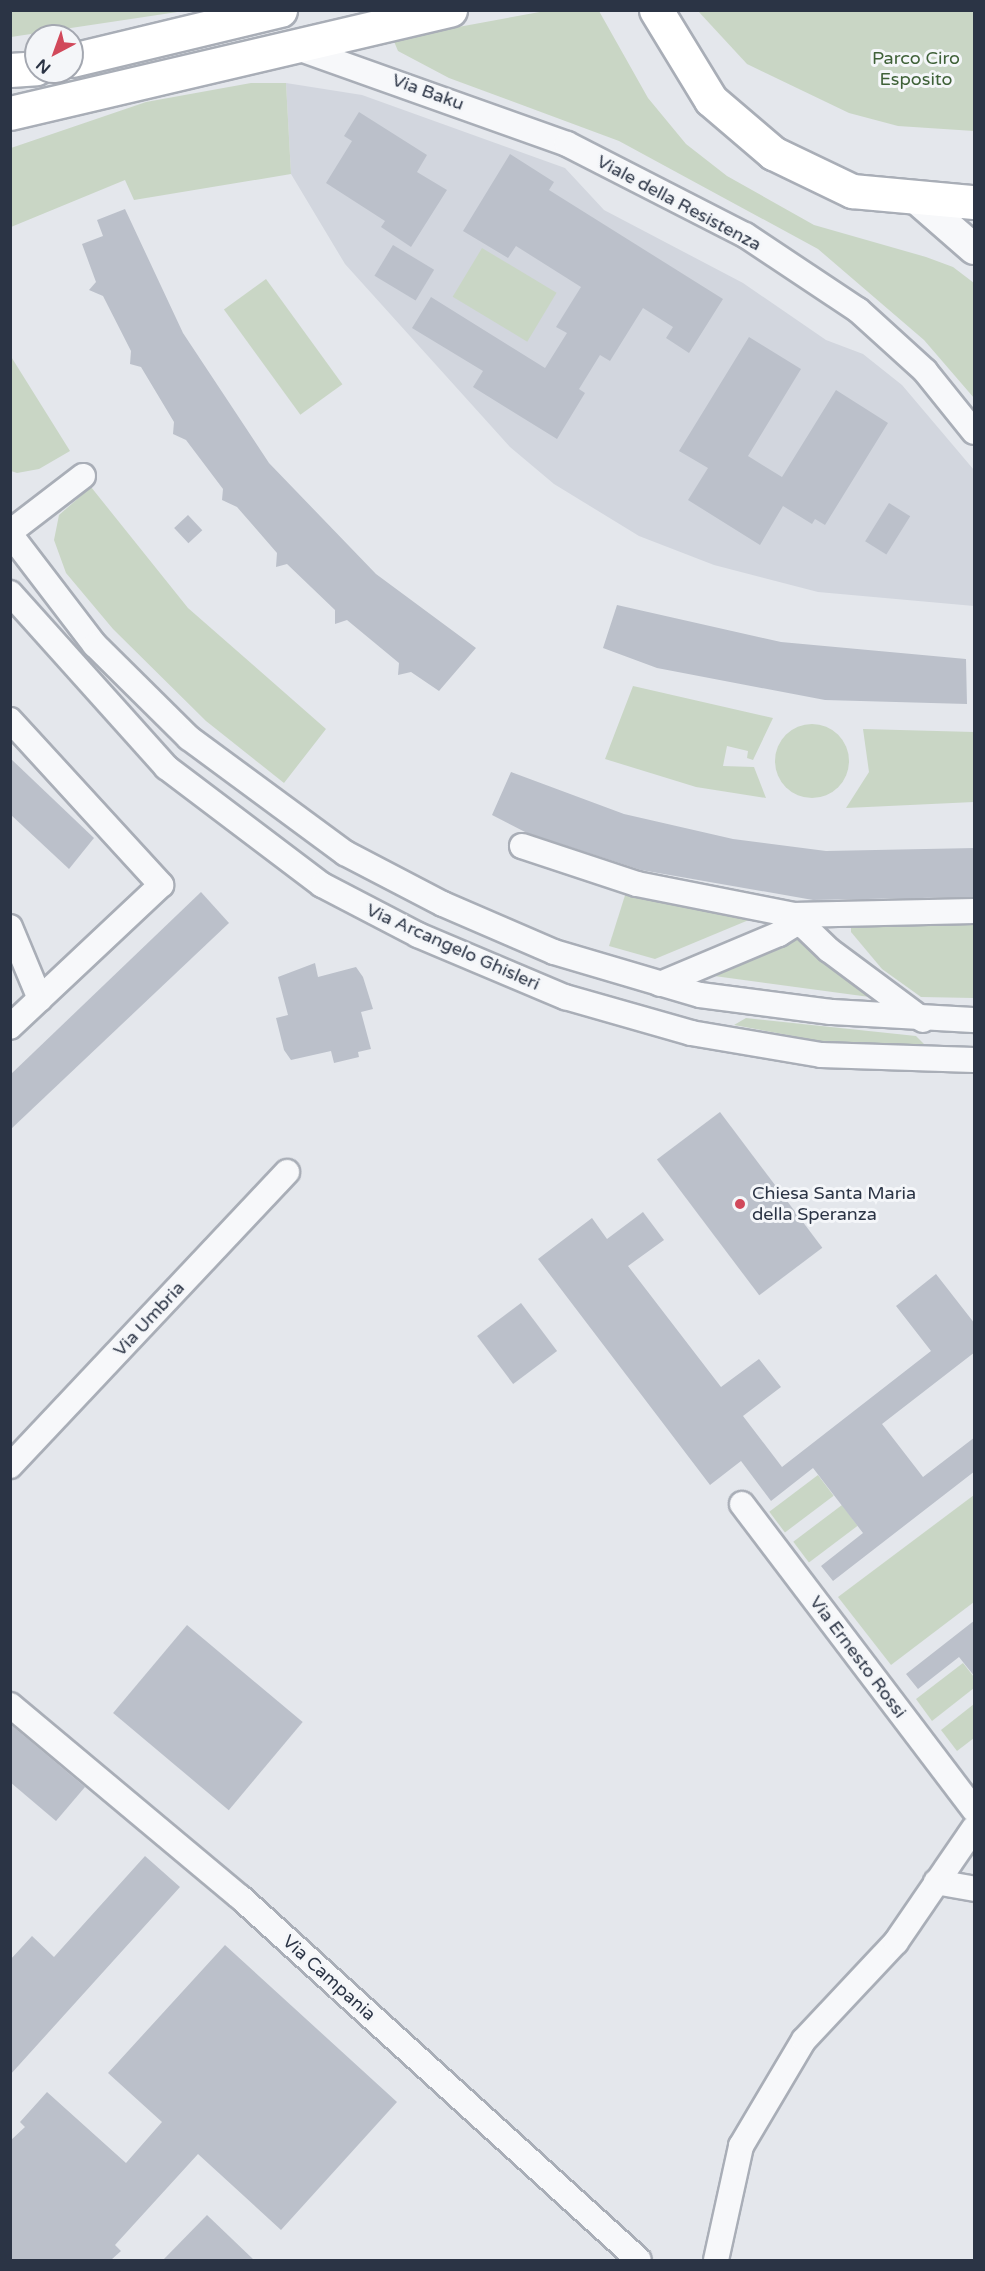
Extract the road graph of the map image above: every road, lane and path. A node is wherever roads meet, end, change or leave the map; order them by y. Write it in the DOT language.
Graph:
graph roads {
  1 [pos="280,10"];
  2 [pos="450,10"];
  3 [pos="656,10"];
  4 [pos="287,45"];
  5 [pos="84,57"];
  6 [pos="10,113"];
  7 [pos="567,144"];
  8 [pos="919,201"];
  9 [pos="975,202"];
  10 [pos="975,249"];
  11 [pos="975,432"];
  12 [pos="83,476"];
  13 [pos="10,533"];
  14 [pos="10,593"];
  15 [pos="10,720"];
  16 [pos="189,738"];
  17 [pos="166,767"];
  18 [pos="522,846"];
  19 [pos="975,911"];
  20 [pos="799,915"];
  21 [pos="10,927"];
  22 [pos="660,984"];
  23 [pos="700,995"];
  24 [pos="40,999"];
  25 [pos="923,1020"];
  26 [pos="966,1020"];
  27 [pos="10,1028"];
  28 [pos="691,1032"];
  29 [pos="964,1060"];
  30 [pos="287,1172"];
  31 [pos="10,1466"];
  32 [pos="742,1504"];
  33 [pos="10,1705"];
  34 [pos="975,1810"];
  35 [pos="975,1828"];
  36 [pos="936,1882"];
  37 [pos="975,1889"];
  38 [pos="639,2260"];
  39 [pos="716,2260"];
  1 -- 5 [label="main road"];
  2 -- 4 [label="main road"];
  3 -- 8 [label="main road"];
  4 -- 6 [label="main road"];
  4 -- 7 [label="street, Via Baku"];
  7 -- 11 [label="street, Viale della Resistenza"];
  8 -- 9 [label="main road"];
  8 -- 10 [label="street"];
  12 -- 13 [label="street, Via Arcangelo Ghisleri"];
  13 -- 16 [label="street, Via Arcangelo Ghisleri"];
  14 -- 17 [label="street, Via Arcangelo Ghisleri"];
  15 -- 24 [label="street"];
  16 -- 17 [label="street"];
  16 -- 22 [label="street, Via Arcangelo Ghisleri"];
  17 -- 28 [label="street, Via Arcangelo Ghisleri"];
  18 -- 20 [label="street"];
  19 -- 20 [label="street"];
  20 -- 22 [label="street"];
  20 -- 25 [label="street"];
  21 -- 24 [label="street"];
  22 -- 23 [label="street, Via Arcangelo Ghisleri"];
  23 -- 25 [label="street, Via Arcangelo Ghisleri"];
  23 -- 28 [label="street"];
  24 -- 27 [label="street"];
  25 -- 26 [label="street, Via Arcangelo Ghisleri"];
  26 -- 29 [label="street"];
  28 -- 29 [label="street, Via Arcangelo Ghisleri"];
  30 -- 31 [label="street, Via Umbria"];
  32 -- 34 [label="street, Via Ernesto Rossi"];
  33 -- 38 [label="street, Via Campania"];
  35 -- 36 [label="street"];
  36 -- 37 [label="street"];
  36 -- 39 [label="street"];
}
